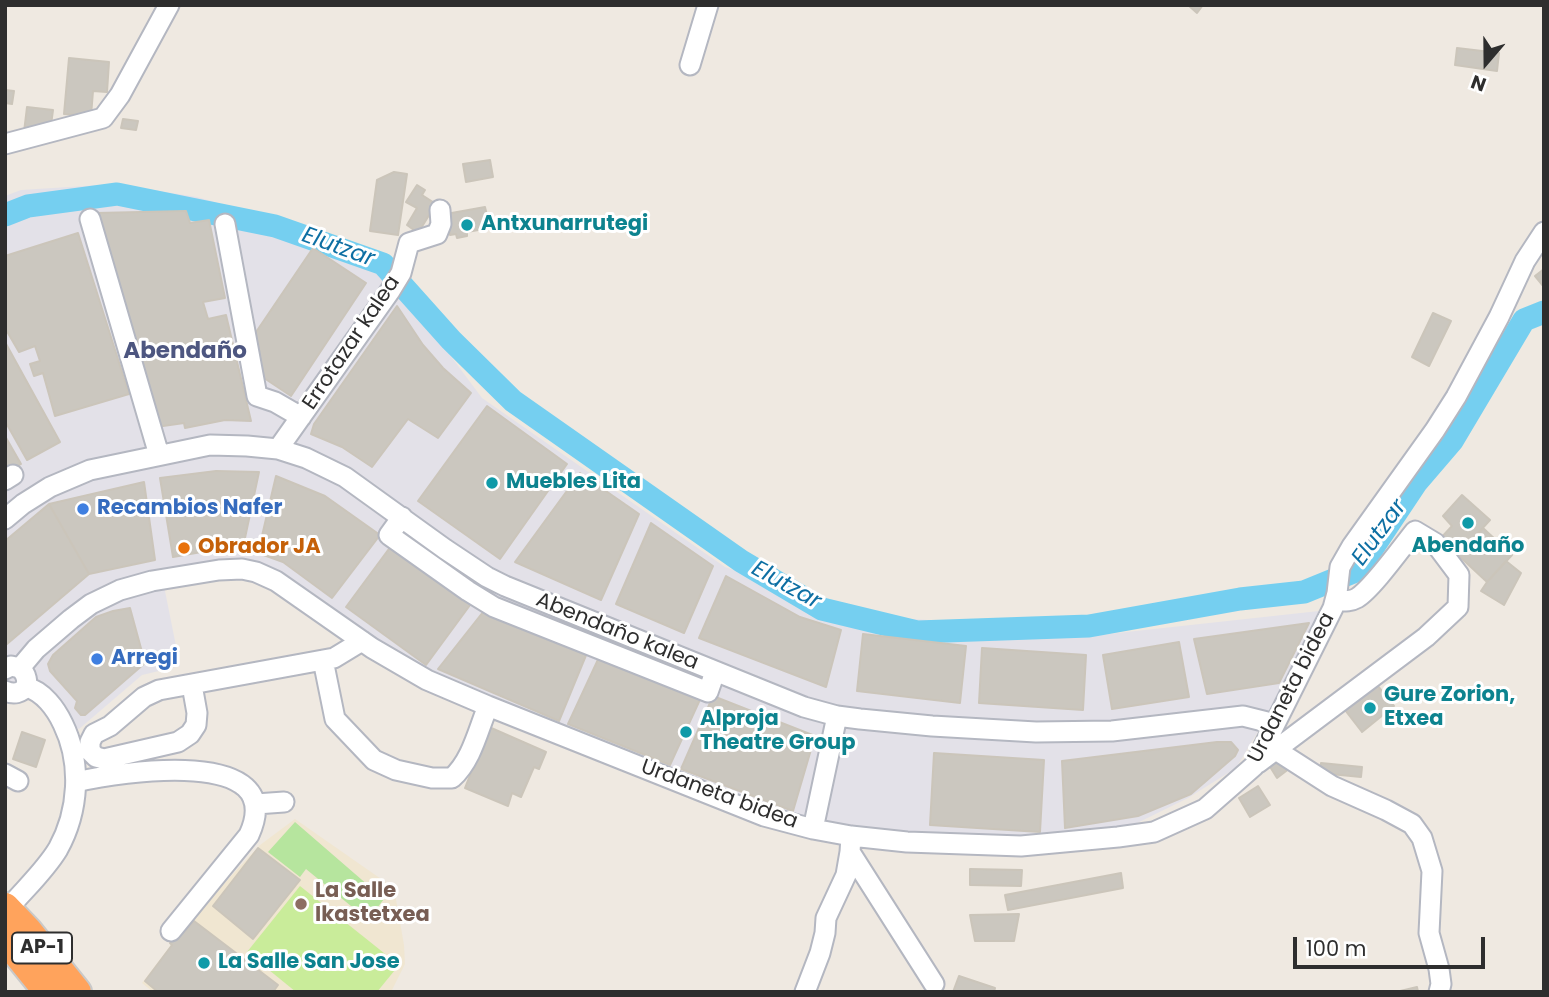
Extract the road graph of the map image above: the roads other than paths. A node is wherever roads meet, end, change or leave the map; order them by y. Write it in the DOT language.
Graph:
graph roads {
  1 [pos="169,5"];
  2 [pos="708,5"];
  3 [pos="690,65"];
  4 [pos="5,144"];
  5 [pos="440,210"];
  6 [pos="90,219"];
  7 [pos="225,224"];
  8 [pos="1544,232"];
  9 [pos="301,417"];
  10 [pos="278,449"];
  11 [pos="159,455"];
  12 [pos="5,519"];
  13 [pos="1336,597"];
  14 [pos="362,641"];
  15 [pos="323,660"];
  16 [pos="12,668"];
  17 [pos="192,685"];
  18 [pos="26,687"];
  19 [pos="5,691"];
  20 [pos="488,706"];
  21 [pos="837,716"];
  22 [pos="1275,724"];
  23 [pos="1276,750"];
  24 [pos="1254,766"];
  25 [pos="76,782"];
  26 [pos="284,802"];
  27 [pos="256,804"];
  28 [pos="813,829"];
  29 [pos="850,844"];
  30 [pos="9,905"];
  31 [pos="171,931"];
  32 [pos="5,939"];
  33 [pos="934,984"];
  34 [pos="48,992"];
  35 [pos="77,992"];
  36 [pos="805,992"];
  37 [pos="1439,992"];
  1 -- 4 [label="street"];
  2 -- 3 [label="street"];
  5 -- 9 [label="street, Errotazar kalea"];
  6 -- 11 [label="street"];
  7 -- 9 [label="street"];
  8 -- 13 [label="street, Urdaneta bidea"];
  9 -- 10 [label="street, Errotazar kalea"];
  10 -- 11 [label="street, Abendaño kalea"];
  10 -- 21 [label="street, Abendaño kalea"];
  11 -- 12 [label="street, Abendaño kalea"];
  13 -- 22 [label="street, Urdaneta bidea"];
  13 -- 23 [label="street"];
  14 -- 15 [label="street"];
  14 -- 16 [label="street, Urdaneta bidea"];
  14 -- 20 [label="street, Urdaneta bidea"];
  15 -- 17 [label="street"];
  15 -- 20 [label="street"];
  16 -- 18 [label="street"];
  17 -- 17 [label="street"];
  18 -- 19 [label="street"];
  18 -- 25 [label="street"];
  20 -- 28 [label="street, Urdaneta bidea"];
  21 -- 22 [label="street, Abendaño kalea"];
  21 -- 28 [label="street"];
  22 -- 24 [label="street, Urdaneta bidea"];
  23 -- 24 [label="street"];
  23 -- 37 [label="street"];
  24 -- 29 [label="street, Urdaneta bidea"];
  25 -- 27 [label="street"];
  25 -- 30 [label="street"];
  26 -- 27 [label="street"];
  27 -- 31 [label="street"];
  28 -- 29 [label="street, Urdaneta bidea"];
  29 -- 33 [label="street"];
  29 -- 36 [label="street"];
  30 -- 35 [label="highway, AP-1"];
  32 -- 34 [label="highway, AP-1"];
}
